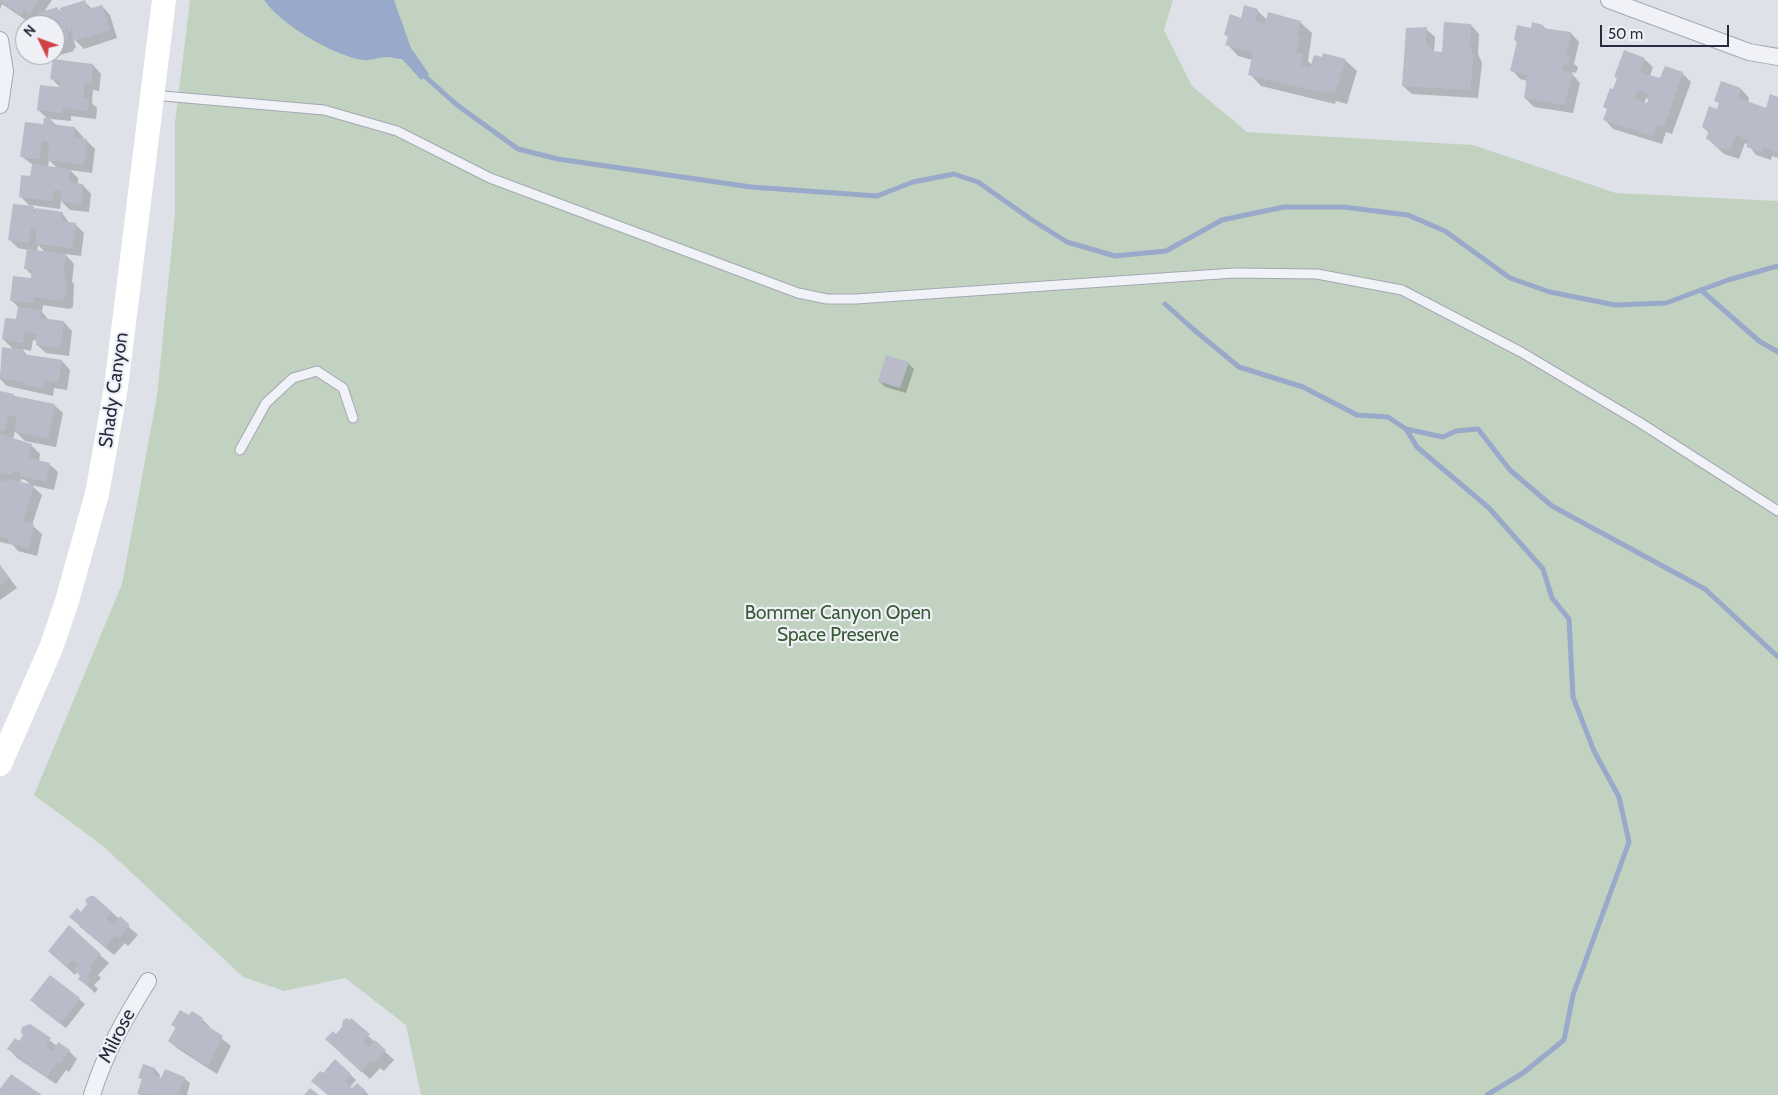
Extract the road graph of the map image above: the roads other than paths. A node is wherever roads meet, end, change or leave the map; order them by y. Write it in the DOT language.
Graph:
graph roads {
  1 [pos="164,0"];
  2 [pos="1609,0"];
  3 [pos="0,40"];
  4 [pos="1778,57"];
  5 [pos="152,95"];
  6 [pos="0,105"];
  7 [pos="353,418"];
  8 [pos="240,450"];
  9 [pos="1778,511"];
  10 [pos="0,764"];
  11 [pos="148,980"];
  12 [pos="92,1095"];
  1 -- 5 [label="main road, Shady Canyon"];
  2 -- 4 [label="street"];
  3 -- 6 [label="street"];
  5 -- 9 [label="lane"];
  5 -- 10 [label="main road, Shady Canyon"];
  7 -- 8 [label="lane"];
  11 -- 12 [label="street, Milrose"];
}
